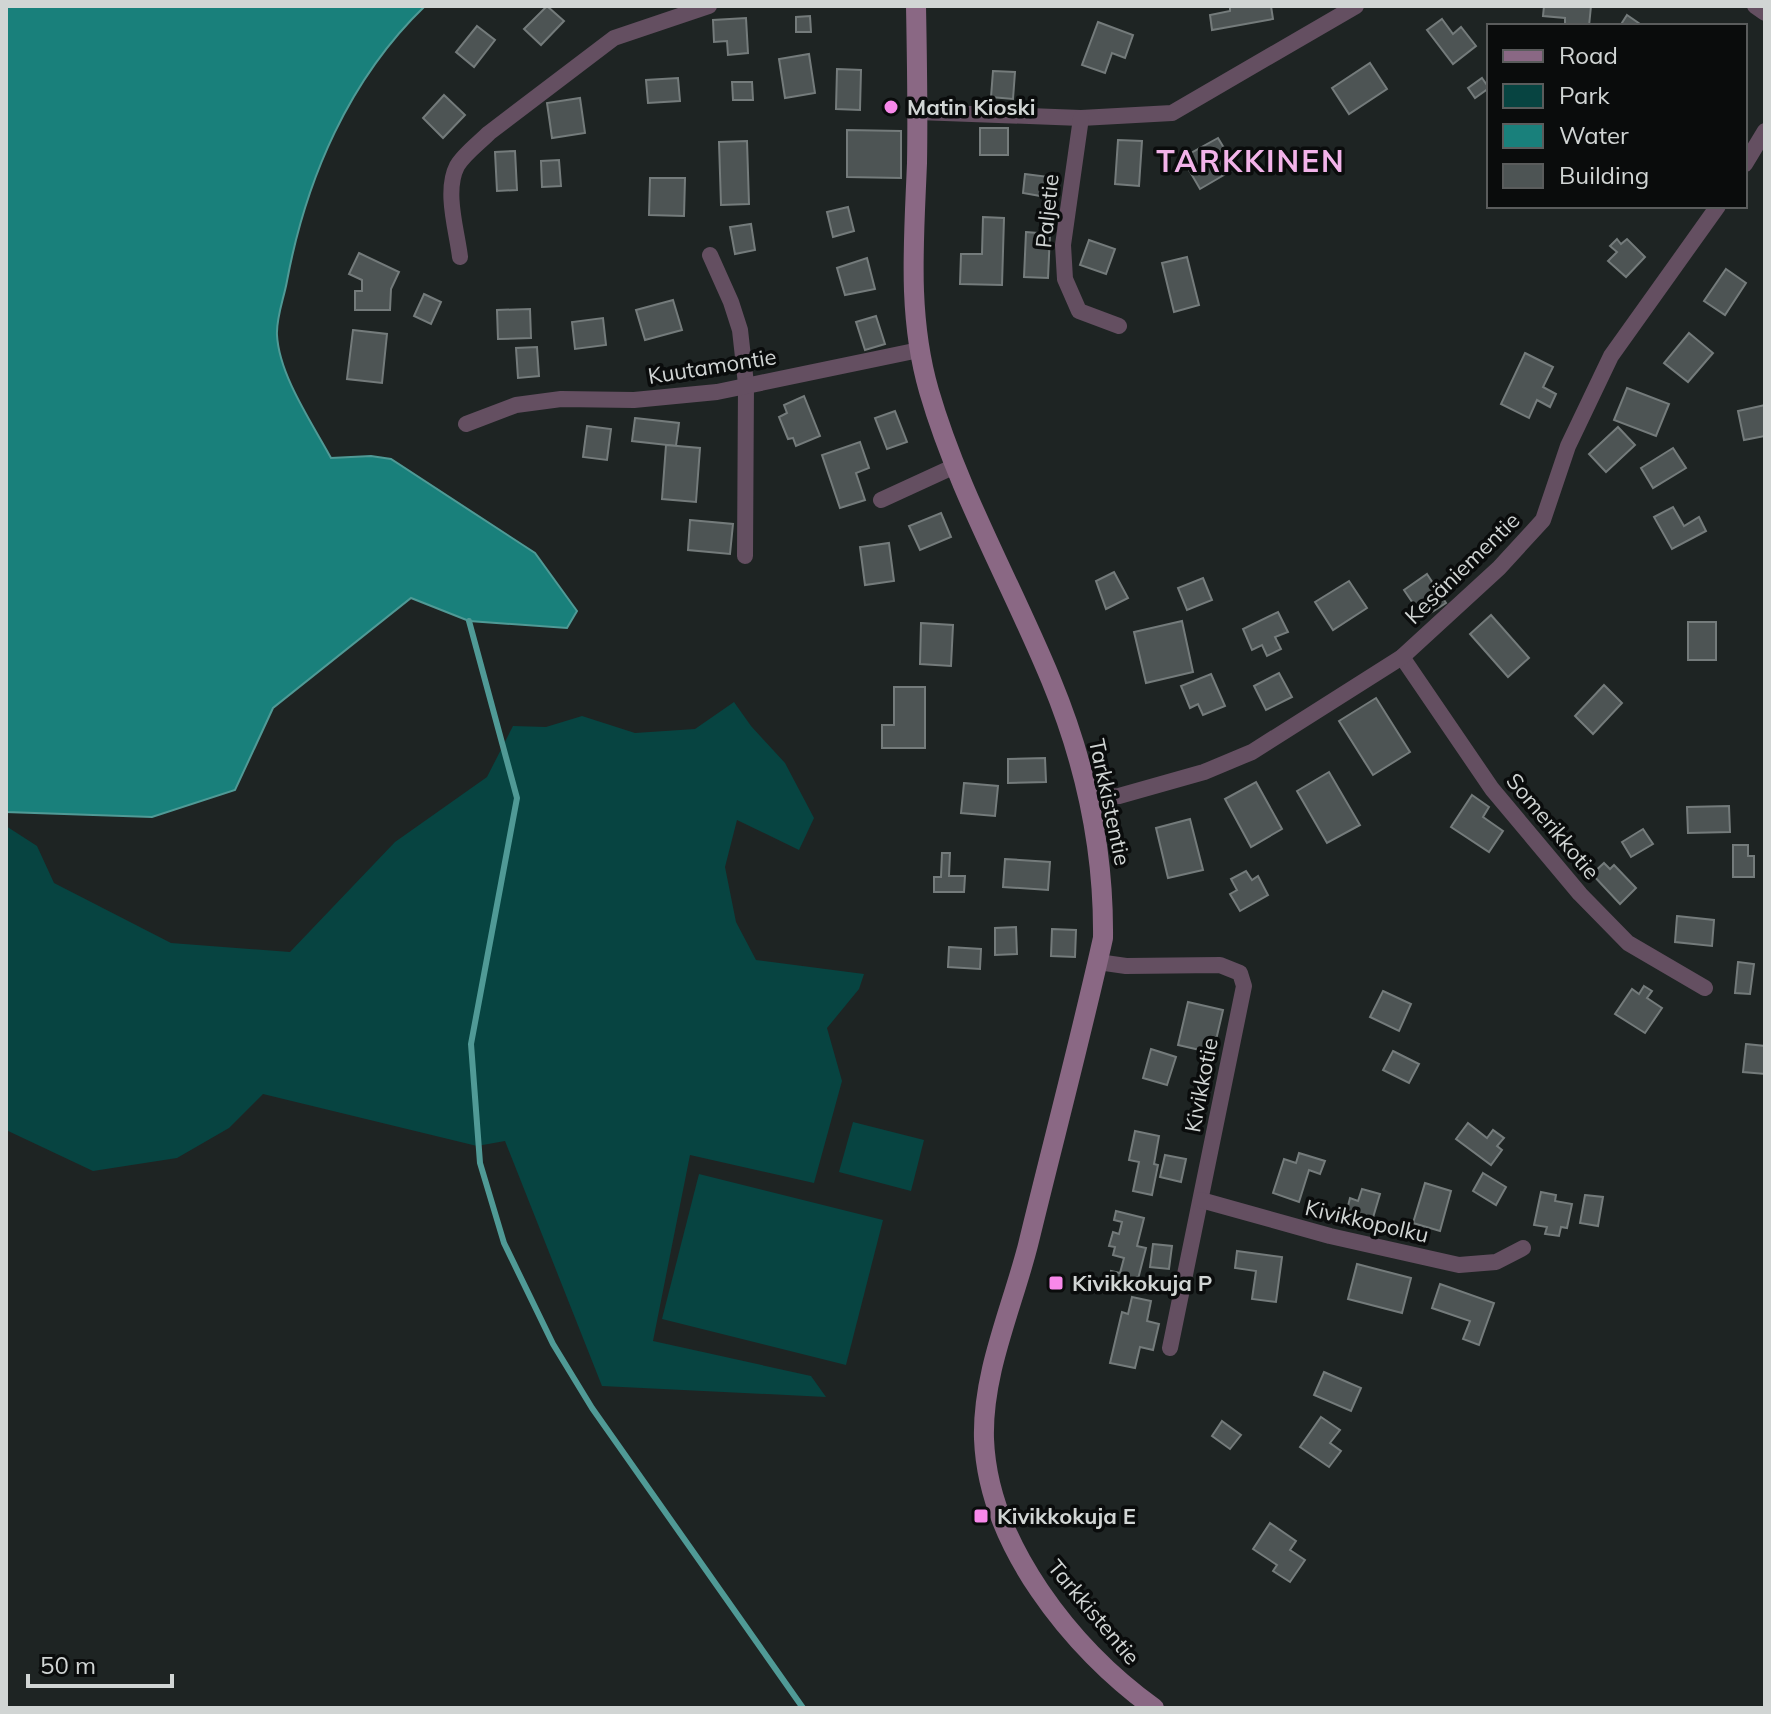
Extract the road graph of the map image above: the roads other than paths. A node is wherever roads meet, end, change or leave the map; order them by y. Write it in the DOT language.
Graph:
graph roads {
  1 [pos="709,6"];
  2 [pos="916,6"];
  3 [pos="1356,6"];
  4 [pos="1755,6"];
  5 [pos="1765,13"];
  6 [pos="918,112"];
  7 [pos="1081,118"];
  8 [pos="1765,131"];
  9 [pos="1747,161"];
  10 [pos="1717,208"];
  11 [pos="710,255"];
  12 [pos="460,257"];
  13 [pos="1119,326"];
  14 [pos="919,350"];
  15 [pos="746,384"];
  16 [pos="466,424"];
  17 [pos="955,466"];
  18 [pos="881,500"];
  19 [pos="745,556"];
  20 [pos="1402,657"];
  21 [pos="1089,798"];
  22 [pos="1098,962"];
  23 [pos="1705,988"];
  24 [pos="1201,1200"];
  25 [pos="1523,1248"];
  26 [pos="1170,1348"];
  27 [pos="1154,1708"];
  1 -- 12 [label="street"];
  2 -- 6 [label="street, Tarkkistentie"];
  3 -- 7 [label="street"];
  4 -- 5 [label="street"];
  6 -- 7 [label="street"];
  6 -- 14 [label="street, Tarkkistentie"];
  7 -- 13 [label="street, Paljetie"];
  8 -- 9 [label="street"];
  10 -- 20 [label="street, Kesäniementie"];
  11 -- 15 [label="street"];
  14 -- 15 [label="street, Kuutamontie"];
  14 -- 17 [label="street, Tarkkistentie"];
  15 -- 16 [label="street, Kuutamontie"];
  15 -- 19 [label="street"];
  17 -- 18 [label="street"];
  17 -- 21 [label="street, Tarkkistentie"];
  20 -- 21 [label="street, Kesäniementie"];
  20 -- 23 [label="street, Somerikkotie"];
  21 -- 22 [label="street, Tarkkistentie"];
  22 -- 24 [label="street, Kivikkotie"];
  22 -- 27 [label="street, Tarkkistentie"];
  24 -- 25 [label="street, Kivikkopolku"];
  24 -- 26 [label="street, Kivikkotie"];
}
